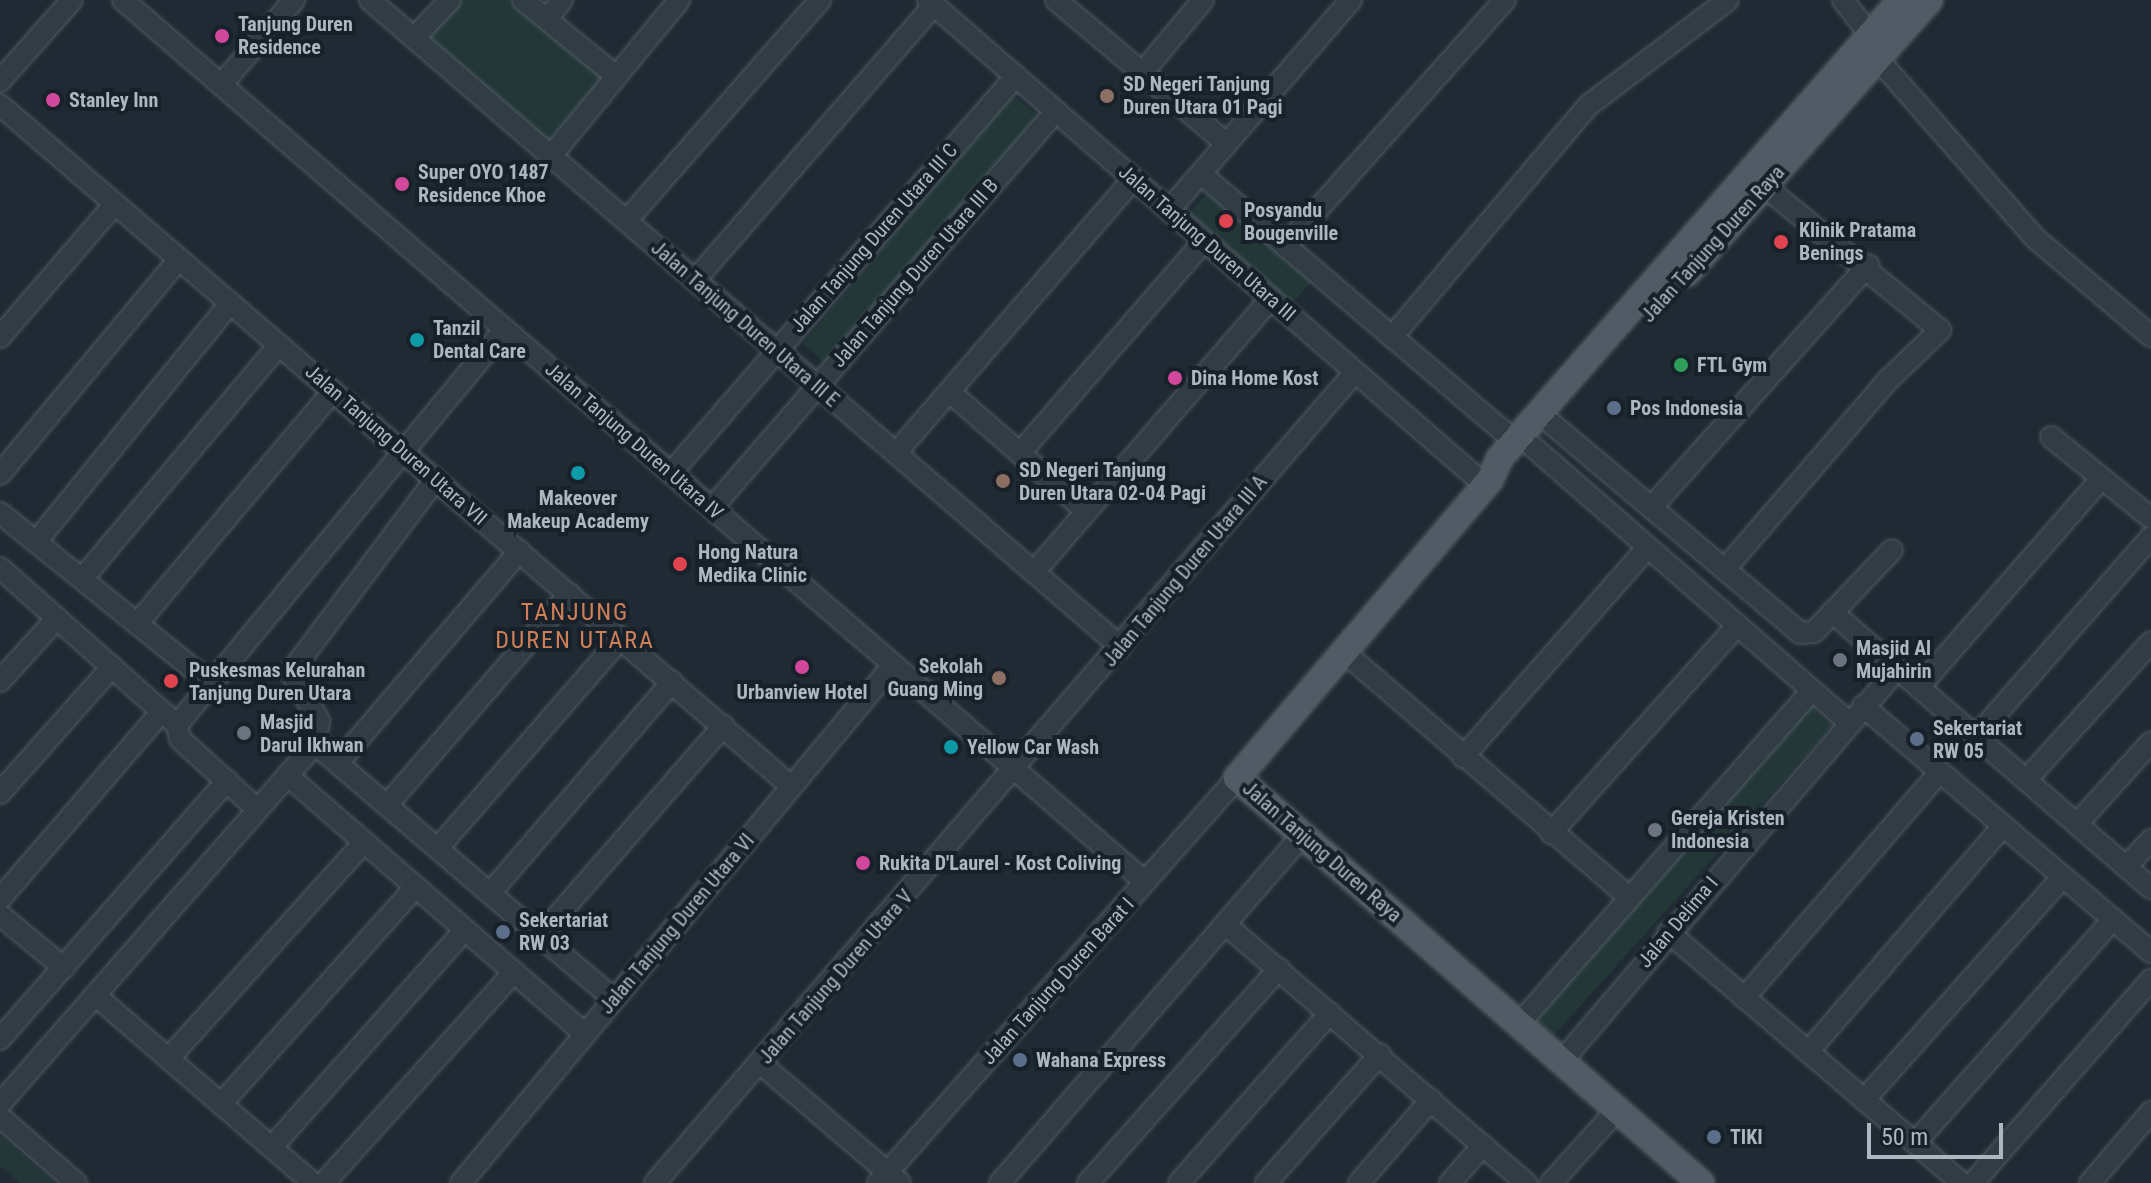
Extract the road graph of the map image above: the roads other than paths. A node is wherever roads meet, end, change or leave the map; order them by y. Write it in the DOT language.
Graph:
graph roads {
  1 [pos="72,0"];
  2 [pos="123,0"];
  3 [pos="294,0"];
  4 [pos="370,0"];
  5 [pos="450,0"];
  6 [pos="523,0"];
  7 [pos="562,0"];
  8 [pos="679,0"];
  9 [pos="820,0"];
  10 [pos="1203,0"];
  11 [pos="1351,0"];
  12 [pos="1505,0"];
  13 [pos="1728,0"];
  14 [pos="1843,0"];
  15 [pos="1901,0"];
  16 [pos="1929,0"];
  17 [pos="931,3"];
  18 [pos="1068,4"];
  19 [pos="547,19"];
  20 [pos="414,38"];
  21 [pos="1874,47"];
  22 [pos="1142,73"];
  23 [pos="616,76"];
  24 [pos="1016,76"];
  25 [pos="0,81"];
  26 [pos="221,85"];
  27 [pos="0,105"];
  28 [pos="1056,111"];
  29 [pos="1226,143"];
  30 [pos="551,156"];
  31 [pos="1201,174"];
  32 [pos="1133,179"];
  33 [pos="1764,186"];
  34 [pos="115,204"];
  35 [pos="1169,210"];
  36 [pos="626,221"];
  37 [pos="1204,241"];
  38 [pos="1285,246"];
  39 [pos="179,259"];
  40 [pos="1868,265"];
  41 [pos="695,280"];
  42 [pos="1271,298"];
  43 [pos="230,303"];
  44 [pos="505,329"];
  45 [pos="2151,336"];
  46 [pos="0,337"];
  47 [pos="1392,337"];
  48 [pos="279,345"];
  49 [pos="777,350"];
  50 [pos="1355,372"];
  51 [pos="818,386"];
  52 [pos="333,391"];
  53 [pos="950,392"];
  54 [pos="1552,424"];
  55 [pos="2051,437"];
  56 [pos="1523,444"];
  57 [pos="402,450"];
  58 [pos="896,453"];
  59 [pos="1020,453"];
  60 [pos="671,473"];
  61 [pos="0,474"];
  62 [pos="436,479"];
  63 [pos="2101,479"];
  64 [pos="1488,483"];
  65 [pos="712,508"];
  66 [pos="1651,508"];
  67 [pos="1086,511"];
  68 [pos="0,513"];
  69 [pos="2151,518"];
  70 [pos="2151,537"];
  71 [pos="36,542"];
  72 [pos="1647,548"];
  73 [pos="1892,550"];
  74 [pos="520,551"];
  75 [pos="1725,569"];
  76 [pos="1034,572"];
  77 [pos="3,576"];
  78 [pos="82,579"];
  79 [pos="570,594"];
  80 [pos="1832,612"];
  81 [pos="57,618"];
  82 [pos="137,624"];
  83 [pos="1737,626"];
  84 [pos="621,638"];
  85 [pos="2151,642"];
  86 [pos="1121,647"];
  87 [pos="1344,652"];
  88 [pos="893,665"];
  89 [pos="112,667"];
  90 [pos="1897,669"];
  91 [pos="0,681"];
  92 [pos="208,681"];
  93 [pos="672,682"];
  94 [pos="1919,687"];
  95 [pos="1812,690"];
  96 [pos="1863,706"];
  97 [pos="170,718"];
  98 [pos="1849,723"];
  99 [pos="723,726"];
  100 [pos="1976,737"];
  101 [pos="2151,742"];
  102 [pos="315,744"];
  103 [pos="1463,757"];
  104 [pos="338,763"];
  105 [pos="1016,771"];
  106 [pos="1940,772"];
  107 [pos="287,775"];
  108 [pos="1237,778"];
  109 [pos="2026,780"];
  110 [pos="227,781"];
  111 [pos="791,786"];
  112 [pos="0,793"];
  113 [pos="387,805"];
  114 [pos="257,809"];
  115 [pos="2077,824"];
  116 [pos="2003,826"];
  117 [pos="1551,833"];
  118 [pos="1303,835"];
  119 [pos="2151,840"];
  120 [pos="364,842"];
  121 [pos="438,848"];
  122 [pos="2126,867"];
  123 [pos="2063,877"];
  124 [pos="1145,882"];
  125 [pos="416,887"];
  126 [pos="2151,888"];
  127 [pos="490,893"];
  128 [pos="1629,897"];
  129 [pos="0,899"];
  130 [pos="0,915"];
  131 [pos="2113,919"];
  132 [pos="1226,925"];
  133 [pos="465,930"];
  134 [pos="1668,932"];
  135 [pos="540,936"];
  136 [pos="2151,952"];
  137 [pos="64,968"];
  138 [pos="1279,969"];
  139 [pos="514,972"];
  140 [pos="2151,980"];
  141 [pos="95,995"];
  142 [pos="1744,998"];
  143 [pos="614,999"];
  144 [pos="1330,1013"];
  145 [pos="1519,1024"];
  146 [pos="585,1034"];
  147 [pos="0,1039"];
  148 [pos="1808,1052"];
  149 [pos="1380,1054"];
  150 [pos="169,1058"];
  151 [pos="1562,1061"];
  152 [pos="760,1063"];
  153 [pos="1431,1100"];
  154 [pos="1864,1100"];
  155 [pos="0,1104"];
  156 [pos="221,1104"];
  157 [pos="1617,1110"];
  158 [pos="2151,1112"];
  159 [pos="0,1117"];
  160 [pos="1915,1143"];
  161 [pos="1483,1145"];
  162 [pos="272,1147"];
  163 [pos="888,1180"];
  164 [pos="1006,1181"];
  165 [pos="76,1183"];
  166 [pos="313,1183"];
  167 [pos="324,1183"];
  168 [pos="461,1183"];
  169 [pos="655,1183"];
  170 [pos="1088,1183"];
  171 [pos="1179,1183"];
  172 [pos="1266,1183"];
  173 [pos="1359,1183"];
  174 [pos="1450,1183"];
  175 [pos="1526,1183"];
  176 [pos="1551,1183"];
  177 [pos="1701,1183"];
  178 [pos="1962,1183"];
  179 [pos="1973,1183"];
  180 [pos="2090,1183"];
  1 -- 25 [label="street"];
  2 -- 26 [label="street, Jalan Tanjung Duren Utara IV"];
  3 -- 26 [label="street"];
  4 -- 20 [label="street, Jalan Tanjung Duren Utara III E"];
  5 -- 20 [label="street"];
  6 -- 19 [label="street"];
  7 -- 19 [label="street"];
  8 -- 23 [label="street"];
  9 -- 36 [label="street"];
  10 -- 22 [label="street"];
  11 -- 29 [label="street"];
  12 -- 38 [label="street"];
  13 -- 47 [label="street"];
  14 -- 21 [label="street"];
  15 -- 21 [label="main road, Jalan Tanjung Duren Raya"];
  16 -- 21 [label="main road, Jalan Tanjung Duren Raya"];
  17 -- 24 [label="street, Jalan Tanjung Duren Utara III"];
  17 -- 41 [label="street"];
  18 -- 22 [label="street"];
  19 -- 23 [label="street"];
  20 -- 30 [label="street, Jalan Tanjung Duren Utara III E"];
  21 -- 33 [label="main road, Jalan Tanjung Duren Raya"];
  21 -- 45 [label="street"];
  21 -- 56 [label="main road, Jalan Tanjung Duren Raya"];
  22 -- 29 [label="street"];
  23 -- 30 [label="street"];
  24 -- 28 [label="street, Jalan Tanjung Duren Utara III"];
  24 -- 49 [label="street, Jalan Tanjung Duren Utara III C"];
  26 -- 44 [label="street, Jalan Tanjung Duren Utara IV"];
  27 -- 34 [label="street, Jalan Tanjung Duren Utara VII"];
  28 -- 32 [label="street, Jalan Tanjung Duren Utara III"];
  28 -- 51 [label="street, Jalan Tanjung Duren Utara III B"];
  29 -- 31 [label="street"];
  30 -- 36 [label="street, Jalan Tanjung Duren Utara III E"];
  31 -- 35 [label="street"];
  31 -- 38 [label="street"];
  32 -- 35 [label="street, Jalan Tanjung Duren Utara III"];
  32 -- 53 [label="street"];
  33 -- 40 [label="street"];
  33 -- 54 [label="main road, Jalan Tanjung Duren Raya"];
  34 -- 39 [label="street, Jalan Tanjung Duren Utara VII"];
  34 -- 46 [label="street"];
  35 -- 37 [label="street, Jalan Tanjung Duren Utara III"];
  36 -- 41 [label="street, Jalan Tanjung Duren Utara III E"];
  37 -- 42 [label="street, Jalan Tanjung Duren Utara III"];
  37 -- 59 [label="street"];
  38 -- 47 [label="street"];
  39 -- 43 [label="street, Jalan Tanjung Duren Utara VII"];
  39 -- 61 [label="street"];
  40 -- 66 [label="street"];
  40 -- 75 [label="street"];
  41 -- 49 [label="street, Jalan Tanjung Duren Utara III E"];
  42 -- 50 [label="street, Jalan Tanjung Duren Utara III"];
  42 -- 67 [label="street"];
  43 -- 48 [label="street, Jalan Tanjung Duren Utara VII"];
  43 -- 71 [label="street"];
  44 -- 57 [label="street"];
  44 -- 60 [label="street, Jalan Tanjung Duren Utara IV"];
  47 -- 56 [label="street"];
  48 -- 52 [label="street, Jalan Tanjung Duren Utara VII"];
  48 -- 78 [label="street"];
  49 -- 51 [label="street, Jalan Tanjung Duren Utara III E"];
  49 -- 60 [label="street, Jalan Tanjung Duren Utara III C"];
  50 -- 64 [label="street, Jalan Tanjung Duren Utara III"];
  50 -- 86 [label="street, Jalan Tanjung Duren Utara III A"];
  51 -- 58 [label="street, Jalan Tanjung Duren Utara III E"];
  51 -- 65 [label="street, Jalan Tanjung Duren Utara III B"];
  52 -- 57 [label="street, Jalan Tanjung Duren Utara VII"];
  52 -- 82 [label="street"];
  53 -- 58 [label="street"];
  53 -- 59 [label="street"];
  54 -- 56 [label="main road, Jalan Tanjung Duren Raya"];
  54 -- 66 [label="street"];
  55 -- 63 [label="street"];
  56 -- 64 [label="main road, Jalan Tanjung Duren Raya"];
  56 -- 72 [label="street"];
  57 -- 62 [label="street, Jalan Tanjung Duren Utara VII"];
  57 -- 92 [label="street"];
  58 -- 76 [label="street, Jalan Tanjung Duren Utara III E"];
  59 -- 67 [label="street"];
  60 -- 65 [label="street, Jalan Tanjung Duren Utara IV"];
  62 -- 74 [label="street, Jalan Tanjung Duren Utara VII"];
  62 -- 102 [label="street"];
  63 -- 69 [label="street"];
  63 -- 94 [label="street"];
  64 -- 87 [label="main road, Jalan Tanjung Duren Raya"];
  65 -- 88 [label="street, Jalan Tanjung Duren Utara IV"];
  66 -- 75 [label="street"];
  67 -- 76 [label="street"];
  68 -- 71 [label="street"];
  70 -- 100 [label="street"];
  71 -- 78 [label="street"];
  72 -- 83 [label="street"];
  72 -- 103 [label="street"];
  73 -- 80 [label="street"];
  74 -- 79 [label="street, Jalan Tanjung Duren Utara VII"];
  74 -- 104 [label="street"];
  75 -- 80 [label="street"];
  76 -- 86 [label="street, Jalan Tanjung Duren Utara III E"];
  77 -- 81 [label="street"];
  78 -- 82 [label="street"];
  79 -- 84 [label="street, Jalan Tanjung Duren Utara VII"];
  79 -- 113 [label="street"];
  80 -- 90 [label="street"];
  81 -- 89 [label="street"];
  81 -- 91 [label="street"];
  82 -- 92 [label="street"];
  83 -- 95 [label="street"];
  83 -- 117 [label="street"];
  84 -- 93 [label="street, Jalan Tanjung Duren Utara VII"];
  84 -- 121 [label="street"];
  85 -- 109 [label="street"];
  86 -- 105 [label="street, Jalan Tanjung Duren Utara III A"];
  87 -- 103 [label="street"];
  87 -- 108 [label="main road, Jalan Tanjung Duren Raya"];
  88 -- 105 [label="street, Jalan Tanjung Duren Utara IV"];
  88 -- 111 [label="street, Jalan Tanjung Duren Utara VI"];
  89 -- 97 [label="street"];
  89 -- 112 [label="street"];
  90 -- 94 [label="street"];
  90 -- 96 [label="street, Jalan Delima I"];
  92 -- 97 [label="street"];
  93 -- 99 [label="street, Jalan Tanjung Duren Utara VII"];
  93 -- 127 [label="street"];
  94 -- 100 [label="street"];
  95 -- 98 [label="street"];
  95 -- 128 [label="street"];
  96 -- 98 [label="street, Jalan Delima I"];
  96 -- 106 [label="street"];
  97 -- 110 [label="street"];
  97 -- 129 [label="street"];
  98 -- 134 [label="street, Jalan Delima I"];
  99 -- 111 [label="street, Jalan Tanjung Duren Utara VII"];
  99 -- 135 [label="street"];
  100 -- 109 [label="street"];
  101 -- 115 [label="street"];
  102 -- 104 [label="street"];
  102 -- 107 [label="street"];
  103 -- 117 [label="street"];
  104 -- 113 [label="street"];
  105 -- 124 [label="street, Jalan Tanjung Duren Utara IV"];
  105 -- 152 [label="street, Jalan Tanjung Duren Utara V"];
  106 -- 116 [label="street"];
  106 -- 142 [label="street"];
  107 -- 114 [label="street"];
  107 -- 120 [label="street"];
  108 -- 118 [label="main road, Jalan Tanjung Duren Raya"];
  108 -- 124 [label="street, Jalan Tanjung Duren Barat I"];
  109 -- 115 [label="street"];
  110 -- 114 [label="street"];
  110 -- 137 [label="street"];
  111 -- 143 [label="street, Jalan Tanjung Duren Utara VI"];
  113 -- 121 [label="street"];
  114 -- 141 [label="street"];
  115 -- 122 [label="street"];
  116 -- 123 [label="street"];
  116 -- 148 [label="street"];
  117 -- 128 [label="street"];
  118 -- 132 [label="street"];
  118 -- 145 [label="main road, Jalan Tanjung Duren Raya"];
  119 -- 122 [label="street"];
  120 -- 125 [label="street"];
  120 -- 150 [label="street"];
  121 -- 127 [label="street"];
  122 -- 126 [label="street"];
  123 -- 131 [label="street"];
  123 -- 154 [label="street"];
  124 -- 163 [label="street, Jalan Tanjung Duren Barat I"];
  125 -- 133 [label="street"];
  125 -- 156 [label="street"];
  127 -- 135 [label="street"];
  128 -- 145 [label="street"];
  130 -- 137 [label="street"];
  131 -- 136 [label="street"];
  131 -- 160 [label="street"];
  132 -- 138 [label="street"];
  132 -- 164 [label="street"];
  133 -- 139 [label="street"];
  133 -- 162 [label="street"];
  134 -- 142 [label="street"];
  134 -- 151 [label="street, Jalan Delima I"];
  135 -- 143 [label="street"];
  137 -- 147 [label="street"];
  138 -- 144 [label="street"];
  138 -- 170 [label="street"];
  139 -- 146 [label="street"];
  139 -- 167 [label="street"];
  140 -- 179 [label="street"];
  141 -- 150 [label="street"];
  141 -- 155 [label="street"];
  142 -- 148 [label="street"];
  143 -- 146 [label="street, Jalan Tanjung Duren Utara VI"];
  144 -- 149 [label="street"];
  144 -- 171 [label="street"];
  145 -- 151 [label="main road, Jalan Tanjung Duren Raya"];
  146 -- 168 [label="street, Jalan Tanjung Duren Utara VI"];
  148 -- 154 [label="street"];
  149 -- 153 [label="street"];
  149 -- 172 [label="street"];
  150 -- 156 [label="street"];
  151 -- 157 [label="main road, Jalan Tanjung Duren Raya"];
  152 -- 163 [label="street"];
  152 -- 169 [label="street, Jalan Tanjung Duren Utara V"];
  153 -- 161 [label="street"];
  153 -- 173 [label="street"];
  154 -- 160 [label="street"];
  156 -- 162 [label="street"];
  157 -- 176 [label="street"];
  157 -- 177 [label="main road, Jalan Tanjung Duren Raya"];
  158 -- 180 [label="street"];
  159 -- 165 [label="street"];
  160 -- 178 [label="street"];
  161 -- 174 [label="street"];
  161 -- 175 [label="street"];
  162 -- 166 [label="street"];
}
